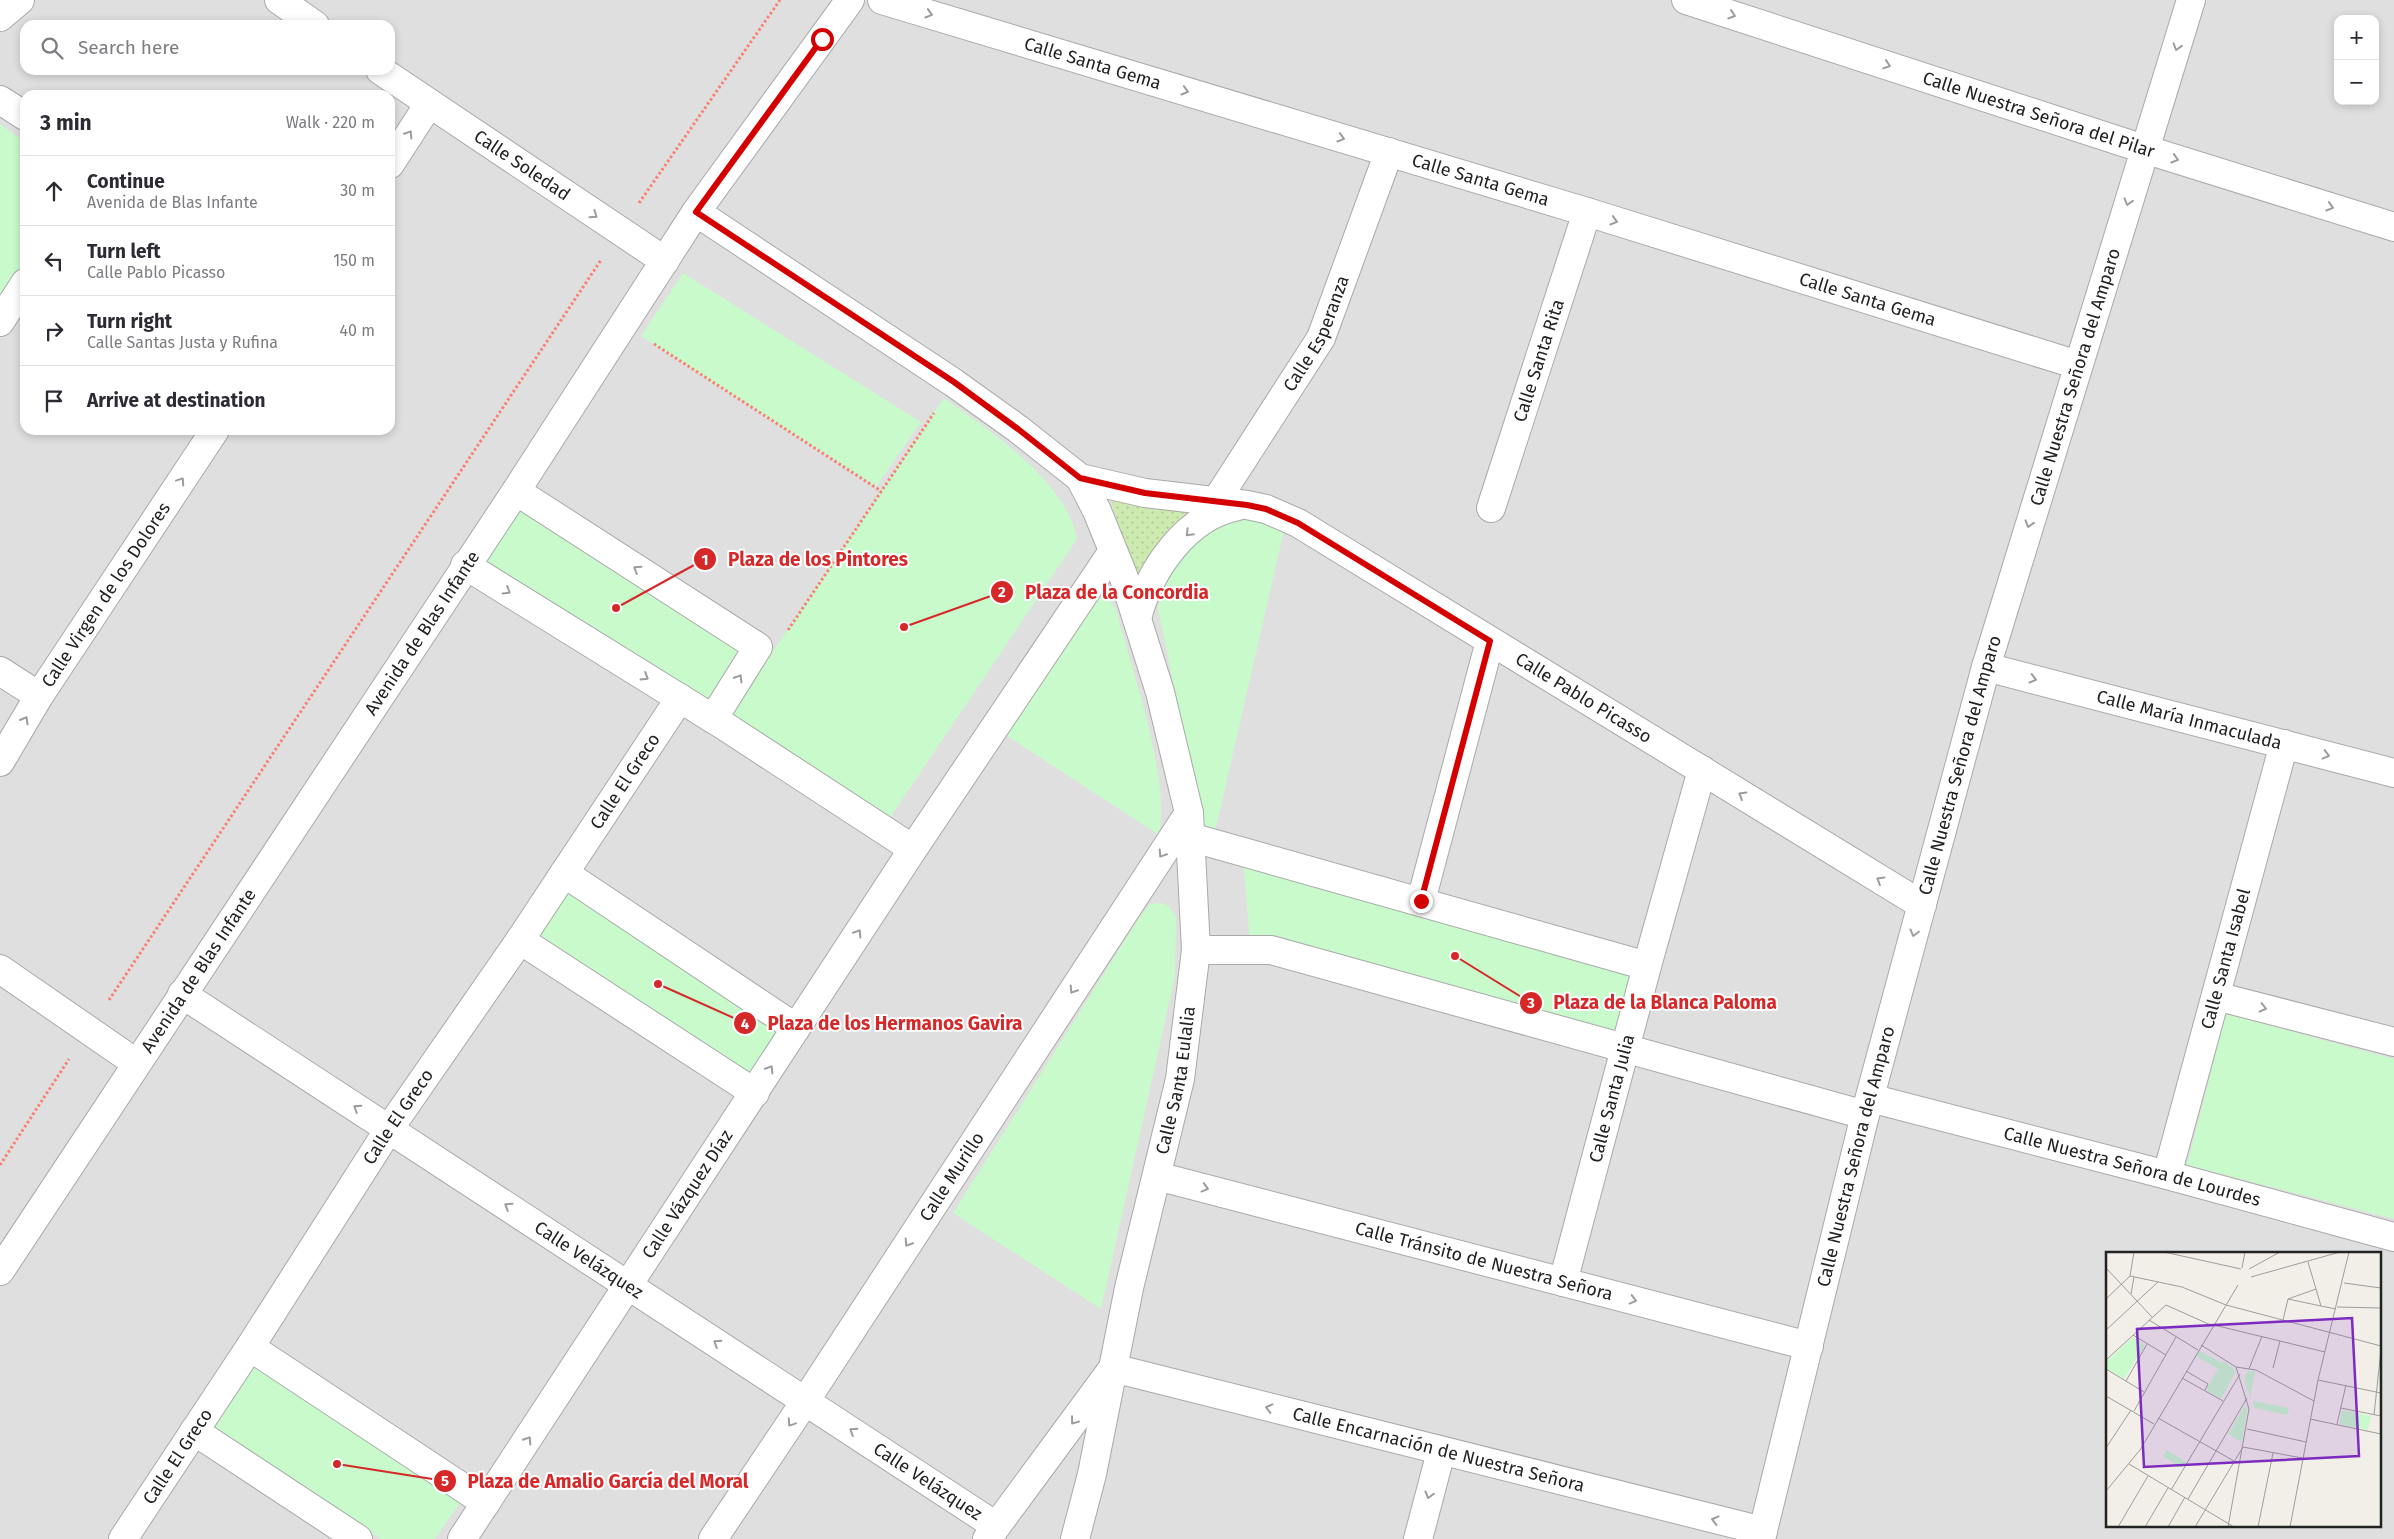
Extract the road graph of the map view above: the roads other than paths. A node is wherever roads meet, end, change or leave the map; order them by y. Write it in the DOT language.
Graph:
graph roads {
  1 [pos="20,0"];
  2 [pos="279,0"];
  3 [pos="882,0"];
  4 [pos="1686,0"];
  5 [pos="2191,0"];
  6 [pos="842,3"];
  7 [pos="0,17"];
  8 [pos="308,20"];
  9 [pos="387,75"];
  10 [pos="0,100"];
  11 [pos="429,104"];
  12 [pos="20,113"];
  13 [pos="2144,149"];
  14 [pos="1389,152"];
  15 [pos="395,156"];
  16 [pos="696,212"];
  17 [pos="1587,212"];
  18 [pos="2394,227"];
  19 [pos="665,261"];
  20 [pos="20,292"];
  21 [pos="0,322"];
  22 [pos="2078,365"];
  23 [pos="212,435"];
  24 [pos="1080,478"];
  25 [pos="516,491"];
  26 [pos="1216,501"];
  27 [pos="1247,505"];
  28 [pos="1491,508"];
  29 [pos="1113,551"];
  30 [pos="466,565"];
  31 [pos="1137,619"];
  32 [pos="1490,641"];
  33 [pos="1986,667"];
  34 [pos="0,671"];
  35 [pos="38,696"];
  36 [pos="680,698"];
  37 [pos="713,719"];
  38 [pos="2284,744"];
  39 [pos="0,762"];
  40 [pos="1702,770"];
  41 [pos="2394,773"];
  42 [pos="1190,825"];
  43 [pos="913,849"];
  44 [pos="564,873"];
  45 [pos="1421,901"];
  46 [pos="1922,905"];
  47 [pos="520,940"];
  48 [pos="1196,950"];
  49 [pos="1647,966"];
  50 [pos="0,969"];
  51 [pos="182,994"];
  52 [pos="2216,996"];
  53 [pos="796,1028"];
  54 [pos="2394,1042"];
  55 [pos="1624,1048"];
  56 [pos="136,1064"];
  57 [pos="755,1093"];
  58 [pos="1868,1107"];
  59 [pos="389,1129"];
  60 [pos="2167,1175"];
  61 [pos="1157,1176"];
  62 [pos="2394,1237"];
  63 [pos="0,1271"];
  64 [pos="1563,1282"];
  65 [pos="629,1286"];
  66 [pos="1809,1346"];
  67 [pos="250,1347"];
  68 [pos="1113,1368"];
  69 [pos="806,1400"];
  70 [pos="194,1431"];
  71 [pos="1441,1452"];
  72 [pos="486,1503"];
  73 [pos="992,1532"];
  74 [pos="1762,1535"];
  75 [pos="123,1539"];
  76 [pos="358,1539"];
  77 [pos="462,1539"];
  78 [pos="713,1539"];
  79 [pos="1075,1539"];
  80 [pos="1418,1539"];
  1 -- 7 [label="street"];
  2 -- 8 [label="street"];
  3 -- 14 [label="street, Calle Santa Gema, one-way"];
  4 -- 13 [label="street, Calle Nuestra Señora del Pilar, one-way"];
  5 -- 13 [label="street, Calle Nuestra Señora del Amparo, one-way"];
  6 -- 16 [label="street, Avenida de Blas Infante"];
  9 -- 11 [label="street, Calle Soledad"];
  10 -- 12 [label="street"];
  15 -- 11 [label="street, one-way"];
  11 -- 19 [label="street, Calle Soledad, one-way"];
  13 -- 18 [label="street, Calle Nuestra Señora del Pilar, one-way"];
  13 -- 22 [label="street, Calle Nuestra Señora del Amparo, one-way"];
  14 -- 17 [label="street, Calle Santa Gema"];
  14 -- 26 [label="street, Calle Esperanza"];
  16 -- 19 [label="street, Avenida de Blas Infante"];
  16 -- 24 [label="street, Calle Pablo Picasso"];
  17 -- 22 [label="street, Calle Santa Gema, one-way"];
  17 -- 28 [label="street, Calle Santa Rita"];
  19 -- 25 [label="street, Avenida de Blas Infante"];
  20 -- 21 [label="street"];
  22 -- 33 [label="street, Calle Nuestra Señora del Amparo, one-way"];
  35 -- 23 [label="street, Calle Virgen de los Dolores, one-way"];
  24 -- 26 [label="street, Calle Pablo Picasso"];
  24 -- 29 [label="street, Calle Santa Eulalia"];
  25 -- 30 [label="street, Avenida de Blas Infante"];
  37 -- 25 [label="street, one-way"];
  26 -- 27 [label="street, Calle Pablo Picasso"];
  27 -- 31 [label="street, one-way"];
  27 -- 32 [label="street, Calle Pablo Picasso"];
  29 -- 31 [label="street, Calle Santa Eulalia"];
  29 -- 43 [label="street, Calle Vázquez Díaz"];
  30 -- 36 [label="street, one-way"];
  30 -- 51 [label="street, Avenida de Blas Infante"];
  31 -- 42 [label="street, Calle Santa Eulalia"];
  32 -- 40 [label="street, Calle Pablo Picasso"];
  32 -- 45 [label="street"];
  33 -- 38 [label="street, Calle María Inmaculada, one-way"];
  33 -- 46 [label="street, Calle Nuestra Señora del Amparo"];
  34 -- 35 [label="street"];
  39 -- 35 [label="street, Calle Virgen de los Dolores, one-way"];
  36 -- 37 [label="street"];
  36 -- 44 [label="street, Calle El Greco"];
  37 -- 43 [label="street"];
  38 -- 41 [label="street, Calle María Inmaculada, one-way"];
  38 -- 52 [label="street, Calle Santa Isabel"];
  46 -- 40 [label="street, Calle Pablo Picasso, one-way"];
  40 -- 49 [label="street, Calle Santa Julia"];
  42 -- 45 [label="street"];
  42 -- 48 [label="street, Calle Santa Eulalia"];
  42 -- 69 [label="street, Calle Murillo, one-way"];
  53 -- 43 [label="street, Calle Vázquez Díaz, one-way"];
  44 -- 47 [label="street, Calle El Greco"];
  44 -- 53 [label="street"];
  45 -- 49 [label="street"];
  46 -- 58 [label="street, Calle Nuestra Señora del Amparo, one-way"];
  47 -- 57 [label="street"];
  47 -- 59 [label="street, Calle El Greco"];
  48 -- 55 [label="street, Calle Nuestra Señora de Lourdes"];
  48 -- 61 [label="street, Calle Santa Eulalia"];
  49 -- 55 [label="street, Calle Santa Julia"];
  50 -- 56 [label="street"];
  51 -- 56 [label="street, Avenida de Blas Infante"];
  59 -- 51 [label="street, Calle Velázquez, one-way"];
  52 -- 54 [label="street, one-way"];
  52 -- 60 [label="street, Calle Santa Isabel"];
  57 -- 53 [label="street, Calle Vázquez Díaz, one-way"];
  55 -- 58 [label="street, Calle Nuestra Señora de Lourdes"];
  55 -- 64 [label="street, Calle Santa Julia"];
  56 -- 63 [label="street, Avenida de Blas Infante"];
  57 -- 65 [label="street, Calle Vázquez Díaz"];
  58 -- 60 [label="street, Calle Nuestra Señora de Lourdes"];
  58 -- 66 [label="street, Calle Nuestra Señora del Amparo"];
  65 -- 59 [label="street, Calle Velázquez, one-way"];
  59 -- 67 [label="street, Calle El Greco"];
  60 -- 62 [label="street, Calle Nuestra Señora de Lourdes"];
  61 -- 64 [label="street, Calle Tránsito de Nuestra Señora, one-way"];
  61 -- 68 [label="street, Calle Santa Eulalia"];
  64 -- 66 [label="street, Calle Tránsito de Nuestra Señora, one-way"];
  69 -- 65 [label="street, Calle Velázquez, one-way"];
  72 -- 65 [label="street, Calle Vázquez Díaz, one-way"];
  66 -- 74 [label="street, Calle Nuestra Señora del Amparo"];
  67 -- 70 [label="street, Calle El Greco"];
  67 -- 72 [label="street"];
  71 -- 68 [label="street, Calle Encarnación de Nuestra Señora, one-way"];
  68 -- 73 [label="street, one-way"];
  68 -- 79 [label="street, Calle Santa Eulalia"];
  73 -- 69 [label="street, Calle Velázquez, one-way"];
  69 -- 78 [label="street, Calle Murillo, one-way"];
  70 -- 75 [label="street, Calle El Greco"];
  70 -- 76 [label="street"];
  74 -- 71 [label="street, Calle Encarnación de Nuestra Señora, one-way"];
  71 -- 80 [label="street, one-way"];
  72 -- 77 [label="street, Calle Vázquez Díaz"];
}
